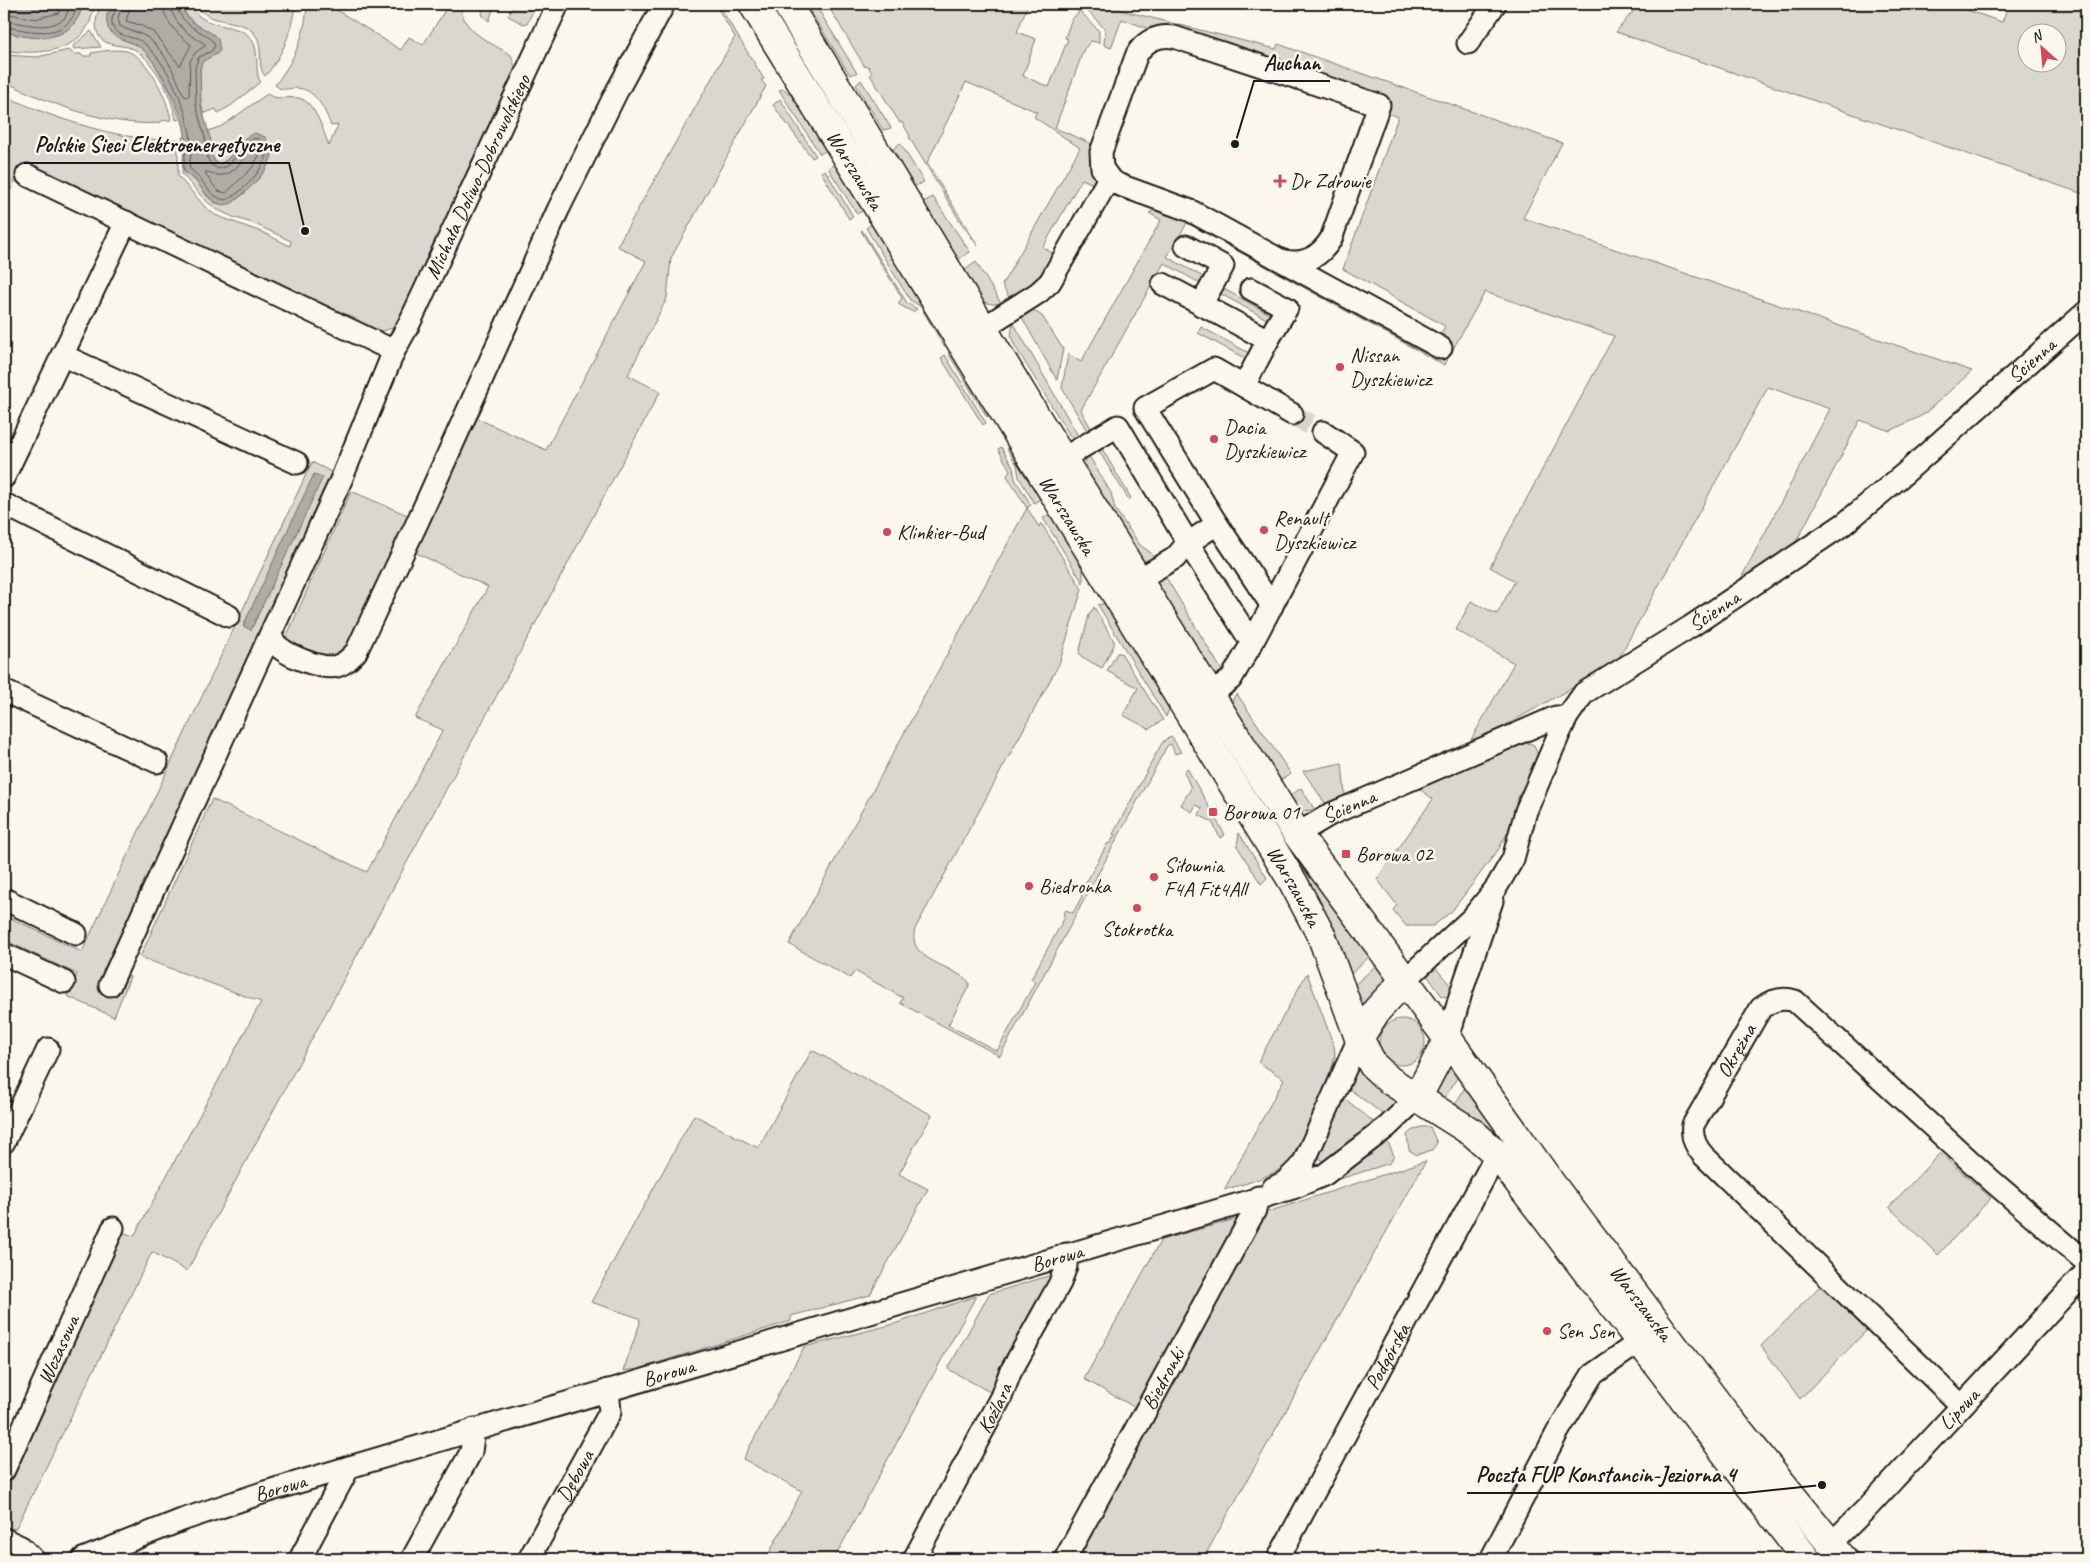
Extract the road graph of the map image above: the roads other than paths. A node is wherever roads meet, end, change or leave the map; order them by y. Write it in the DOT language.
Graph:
graph roads {
  1 [pos="558,4"];
  2 [pos="664,4"];
  3 [pos="753,4"];
  4 [pos="787,4"];
  5 [pos="1491,5"];
  6 [pos="1468,43"];
  7 [pos="27,175"];
  8 [pos="1109,178"];
  9 [pos="126,222"];
  10 [pos="1186,246"];
  11 [pos="1280,260"];
  12 [pos="1163,284"];
  13 [pos="1251,289"];
  14 [pos="1201,304"];
  15 [pos="2086,312"];
  16 [pos="983,328"];
  17 [pos="1268,340"];
  18 [pos="1440,348"];
  19 [pos="394,351"];
  20 [pos="62,355"];
  21 [pos="1244,386"];
  22 [pos="1145,408"];
  23 [pos="1292,414"];
  24 [pos="1118,426"];
  25 [pos="1323,432"];
  26 [pos="1062,459"];
  27 [pos="297,463"];
  28 [pos="4,478"];
  29 [pos="4,504"];
  30 [pos="1217,524"];
  31 [pos="1188,543"];
  32 [pos="1137,580"];
  33 [pos="1272,606"];
  34 [pos="229,616"];
  35 [pos="270,636"];
  36 [pos="1252,643"];
  37 [pos="4,691"];
  38 [pos="1209,696"];
  39 [pos="1567,717"];
  40 [pos="157,762"];
  41 [pos="1297,834"];
  42 [pos="1496,888"];
  43 [pos="4,899"];
  44 [pos="76,934"];
  45 [pos="4,954"];
  46 [pos="1405,980"];
  47 [pos="64,982"];
  48 [pos="110,985"];
  49 [pos="1359,1038"];
  50 [pos="1448,1039"];
  51 [pos="48,1049"];
  52 [pos="1417,1098"];
  53 [pos="4,1142"];
  54 [pos="1497,1154"];
  55 [pos="1258,1197"];
  56 [pos="113,1228"];
  57 [pos="1066,1254"];
  58 [pos="2086,1262"];
  59 [pos="2086,1272"];
  60 [pos="1639,1342"];
  61 [pos="608,1390"];
  62 [pos="1961,1405"];
  63 [pos="474,1429"];
  64 [pos="350,1467"];
  65 [pos="4,1470"];
  66 [pos="4,1539"];
  67 [pos="1837,1552"];
  68 [pos="33,1559"];
  69 [pos="83,1559"];
  70 [pos="300,1559"];
  71 [pos="412,1559"];
  72 [pos="529,1559"];
  73 [pos="914,1559"];
  74 [pos="1065,1559"];
  75 [pos="1278,1559"];
  76 [pos="1491,1559"];
  77 [pos="1806,1559"];
  1 -- 19 [label="street, Michała Doliwo-Dobrowolskiego"];
  2 -- 35 [label="street"];
  3 -- 49 [label="main road, Warszawska"];
  4 -- 16 [label="main road, Warszawska"];
  5 -- 6 [label="street"];
  7 -- 9 [label="street"];
  8 -- 11 [label="street"];
  8 -- 11 [label="street"];
  8 -- 16 [label="street"];
  9 -- 19 [label="street"];
  9 -- 20 [label="street"];
  10 -- 14 [label="street"];
  11 -- 18 [label="street"];
  12 -- 14 [label="street"];
  13 -- 17 [label="street"];
  14 -- 17 [label="street"];
  15 -- 39 [label="street, Ścienna"];
  16 -- 26 [label="main road, Warszawska"];
  17 -- 21 [label="street"];
  19 -- 35 [label="street, Michała Doliwo-Dobrowolskiego"];
  20 -- 27 [label="street"];
  20 -- 28 [label="street"];
  21 -- 22 [label="street"];
  21 -- 23 [label="street"];
  22 -- 24 [label="street"];
  22 -- 30 [label="street"];
  24 -- 26 [label="street"];
  24 -- 31 [label="street"];
  25 -- 33 [label="street"];
  26 -- 32 [label="main road, Warszawska"];
  29 -- 34 [label="street"];
  30 -- 31 [label="street"];
  30 -- 33 [label="street"];
  31 -- 32 [label="street"];
  31 -- 36 [label="street"];
  32 -- 38 [label="main road, Warszawska"];
  33 -- 36 [label="street"];
  35 -- 48 [label="street, Michała Doliwo-Dobrowolskiego"];
  36 -- 38 [label="street"];
  37 -- 40 [label="street"];
  38 -- 41 [label="main road, Warszawska"];
  39 -- 41 [label="street, Ścienna"];
  39 -- 42 [label="street"];
  41 -- 46 [label="main road, Warszawska"];
  42 -- 46 [label="street"];
  42 -- 50 [label="street"];
  43 -- 44 [label="street"];
  45 -- 47 [label="street"];
  46 -- 49 [label="main road"];
  46 -- 50 [label="main road, Warszawska"];
  49 -- 52 [label="main road, Warszawska"];
  49 -- 55 [label="street, Borowa"];
  50 -- 52 [label="main road"];
  50 -- 67 [label="main road, Warszawska"];
  51 -- 53 [label="street"];
  52 -- 54 [label="main road, Warszawska"];
  52 -- 55 [label="street, Borowa"];
  54 -- 60 [label="main road, Warszawska"];
  54 -- 75 [label="street, Podgórska"];
  55 -- 57 [label="street, Borowa"];
  55 -- 74 [label="street, Biedronki"];
  56 -- 65 [label="street, Wczasowa"];
  57 -- 61 [label="street, Borowa"];
  57 -- 73 [label="street, Koźlara"];
  58 -- 62 [label="street, Okrężna"];
  59 -- 62 [label="street, Lipowa"];
  60 -- 76 [label="street"];
  60 -- 77 [label="main road, Warszawska"];
  61 -- 63 [label="street, Borowa"];
  61 -- 72 [label="street, Dębowa"];
  62 -- 67 [label="street, Lipowa"];
  63 -- 64 [label="street, Borowa"];
  63 -- 71 [label="street"];
  64 -- 69 [label="street, Borowa"];
  64 -- 70 [label="street"];
  66 -- 68 [label="street"];
}
